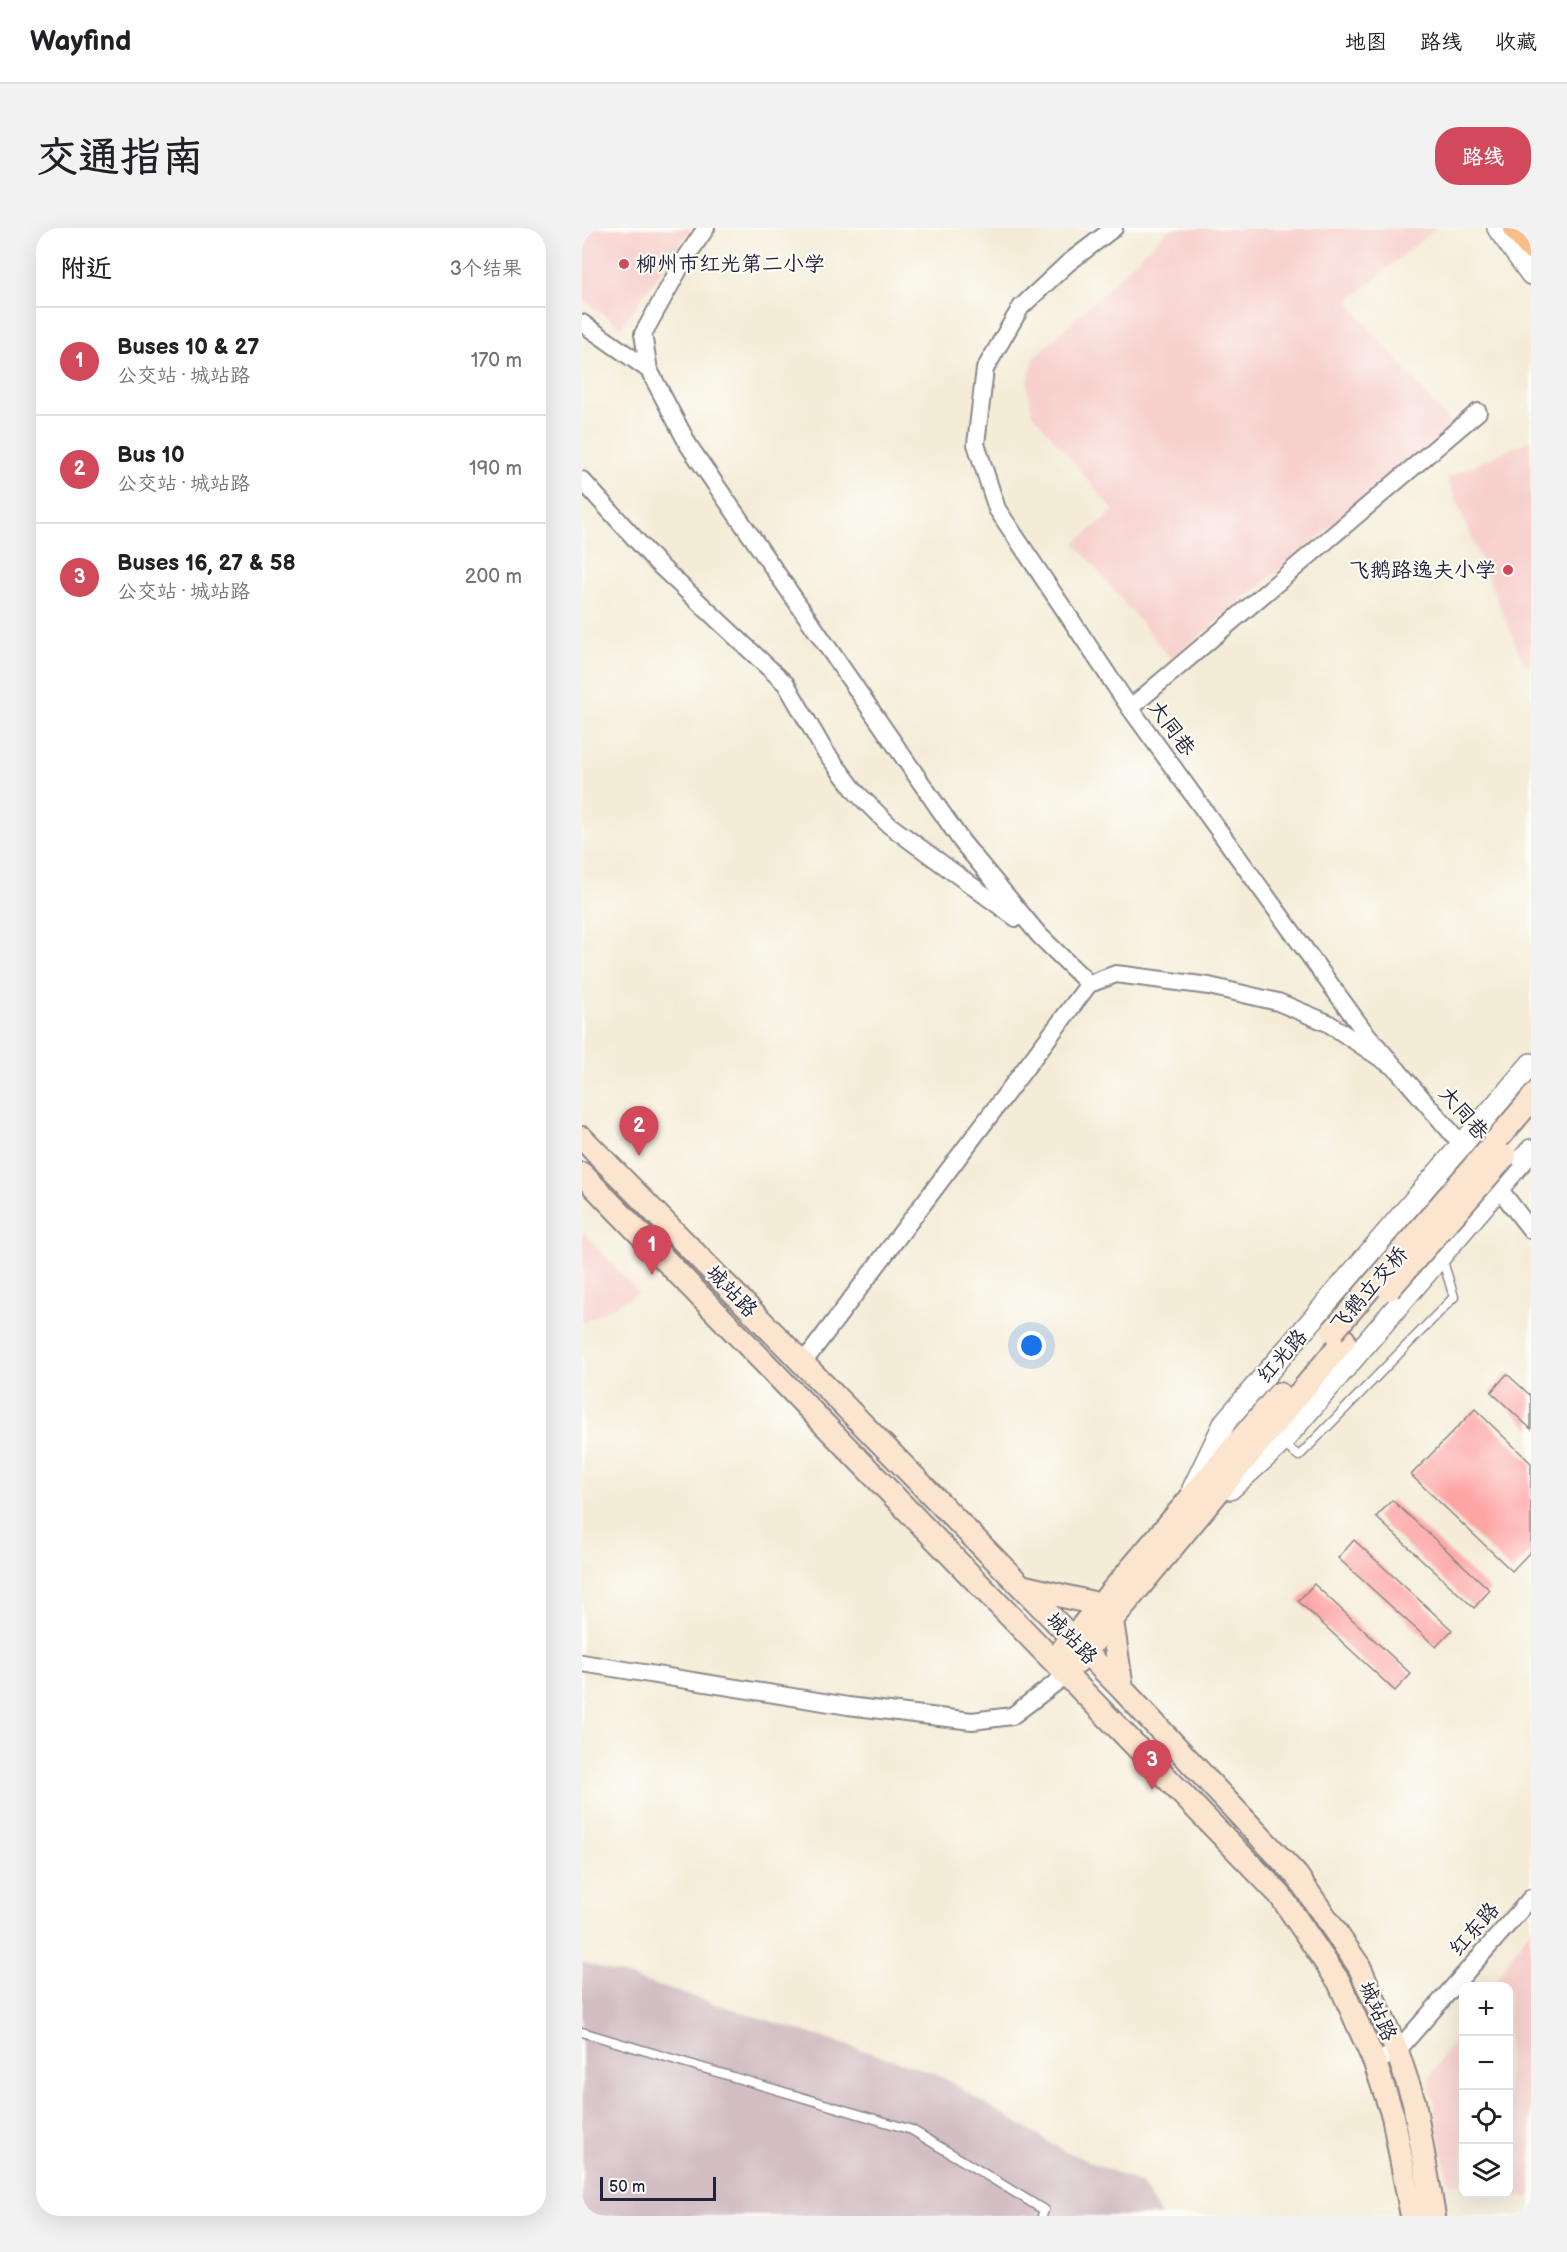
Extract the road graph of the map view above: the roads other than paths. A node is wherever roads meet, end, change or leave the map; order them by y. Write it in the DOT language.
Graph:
graph roads {
  1 [pos="706,228"];
  2 [pos="1114,228"];
  3 [pos="1498,228"];
  4 [pos="1516,228"];
  5 [pos="1531,246"];
  6 [pos="1531,274"];
  7 [pos="582,323"];
  8 [pos="649,370"];
  9 [pos="1478,412"];
  10 [pos="582,480"];
  11 [pos="1130,708"];
  12 [pos="1039,935"];
  13 [pos="1089,984"];
  14 [pos="1531,1064"];
  15 [pos="1398,1070"];
  16 [pos="1531,1100"];
  17 [pos="1531,1126"];
  18 [pos="582,1138"];
  19 [pos="1463,1145"];
  20 [pos="1531,1150"];
  21 [pos="582,1174"];
  22 [pos="1498,1187"];
  23 [pos="1531,1230"];
  24 [pos="1442,1256"];
  25 [pos="1339,1336"];
  26 [pos="803,1363"];
  27 [pos="1281,1443"];
  28 [pos="1191,1512"];
  29 [pos="1021,1586"];
  30 [pos="1107,1612"];
  31 [pos="1079,1645"];
  32 [pos="582,1663"];
  33 [pos="1060,1668"];
  34 [pos="1122,1689"];
  35 [pos="1531,1898"];
  36 [pos="582,2032"];
  37 [pos="1397,2051"];
  38 [pos="1375,2063"];
  39 [pos="1042,2216"];
  40 [pos="1412,2216"];
  41 [pos="1434,2216"];
  1 -- 8 [label="street"];
  2 -- 11 [label="street, 大同巷"];
  3 -- 6 [label="street"];
  4 -- 5 [label="main road"];
  7 -- 8 [label="street"];
  8 -- 12 [label="street"];
  9 -- 11 [label="street"];
  10 -- 12 [label="street"];
  11 -- 15 [label="street, 大同巷"];
  12 -- 13 [label="street"];
  13 -- 15 [label="street"];
  13 -- 26 [label="street"];
  14 -- 19 [label="street, 红光路"];
  15 -- 19 [label="street, 大同巷"];
  16 -- 25 [label="main road, 飞鹅立交桥, bridge"];
  17 -- 25 [label="main road, 飞鹅立交桥, bridge"];
  18 -- 26 [label="main road, 城站路"];
  19 -- 22 [label="street, 大同巷"];
  19 -- 28 [label="street, 红光路"];
  20 -- 22 [label="street, 红光路"];
  21 -- 33 [label="main road, 城站路"];
  22 -- 23 [label="street, 大同巷"];
  22 -- 24 [label="street, 红光路"];
  24 -- 27 [label="street, 红光路"];
  24 -- 27 [label="lane"];
  25 -- 28 [label="main road, 飞鹅立交桥"];
  26 -- 29 [label="main road, 城站路"];
  27 -- 28 [label="street, 红光路"];
  28 -- 30 [label="main road, 红光路"];
  29 -- 30 [label="main road"];
  29 -- 31 [label="main road, 城站路"];
  30 -- 31 [label="main road, 红光路"];
  30 -- 34 [label="main road"];
  31 -- 33 [label="main road, 红光路"];
  31 -- 34 [label="main road, 城站路"];
  32 -- 33 [label="street"];
  33 -- 38 [label="main road, 城站路"];
  34 -- 37 [label="main road, 城站路"];
  35 -- 37 [label="street, 红东路"];
  36 -- 39 [label="lane"];
  37 -- 38 [label="street, 红东路"];
  37 -- 41 [label="main road, 城站路"];
  38 -- 40 [label="main road, 城站路"];
}
